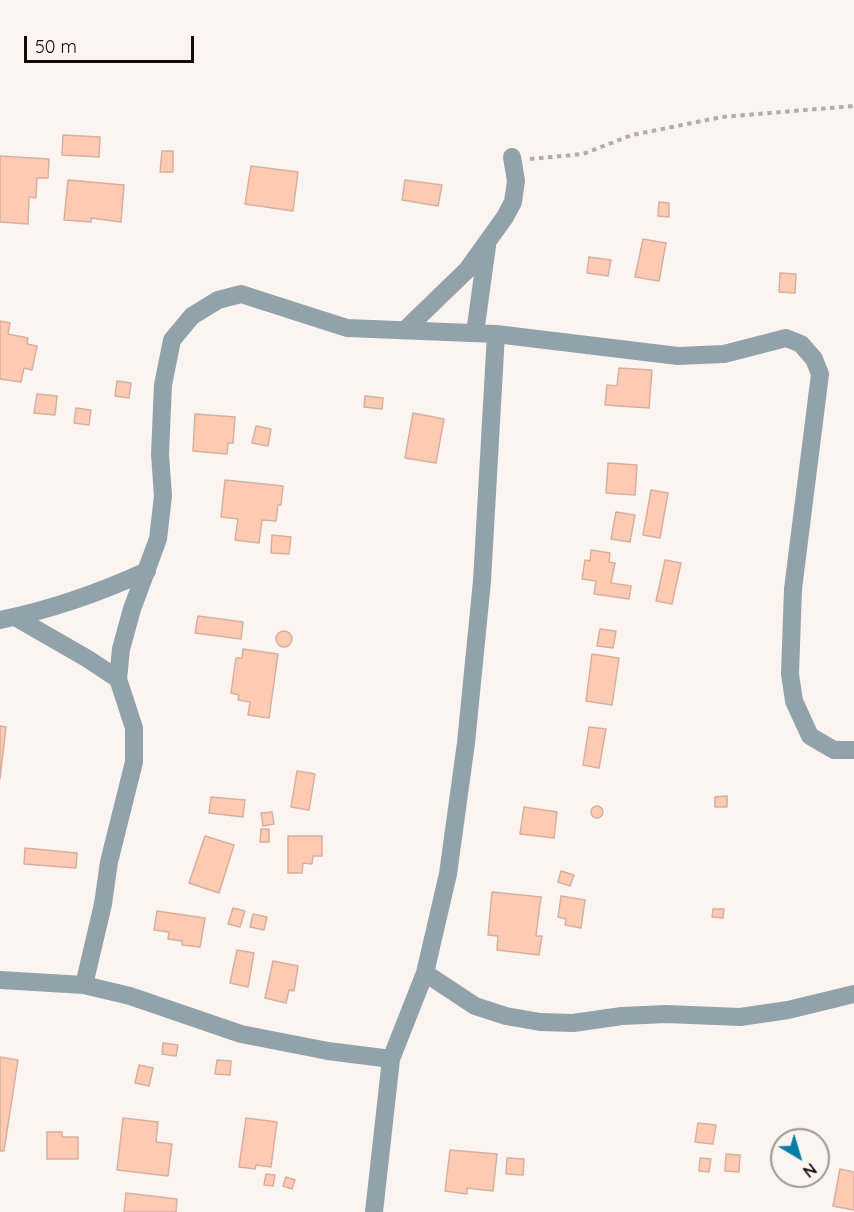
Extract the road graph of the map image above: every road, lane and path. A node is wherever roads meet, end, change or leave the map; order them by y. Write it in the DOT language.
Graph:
graph roads {
  1 [pos="854,106"];
  2 [pos="512,157"];
  3 [pos="487,244"];
  4 [pos="405,330"];
  5 [pos="476,333"];
  6 [pos="496,334"];
  7 [pos="147,571"];
  8 [pos="8,619"];
  9 [pos="118,679"];
  10 [pos="854,750"];
  11 [pos="426,973"];
  12 [pos="0,980"];
  13 [pos="84,985"];
  14 [pos="854,994"];
  15 [pos="391,1059"];
  16 [pos="374,1212"];
  1 -- 2 [label="path"];
  2 -- 3 [label="street"];
  3 -- 4 [label="street"];
  3 -- 5 [label="street"];
  4 -- 5 [label="street"];
  4 -- 7 [label="street"];
  5 -- 6 [label="street"];
  6 -- 10 [label="street"];
  6 -- 11 [label="street"];
  7 -- 8 [label="street"];
  7 -- 9 [label="street"];
  8 -- 9 [label="street"];
  9 -- 13 [label="street"];
  11 -- 14 [label="street"];
  11 -- 15 [label="street"];
  12 -- 13 [label="street"];
  13 -- 15 [label="street"];
  15 -- 16 [label="street"];
}
